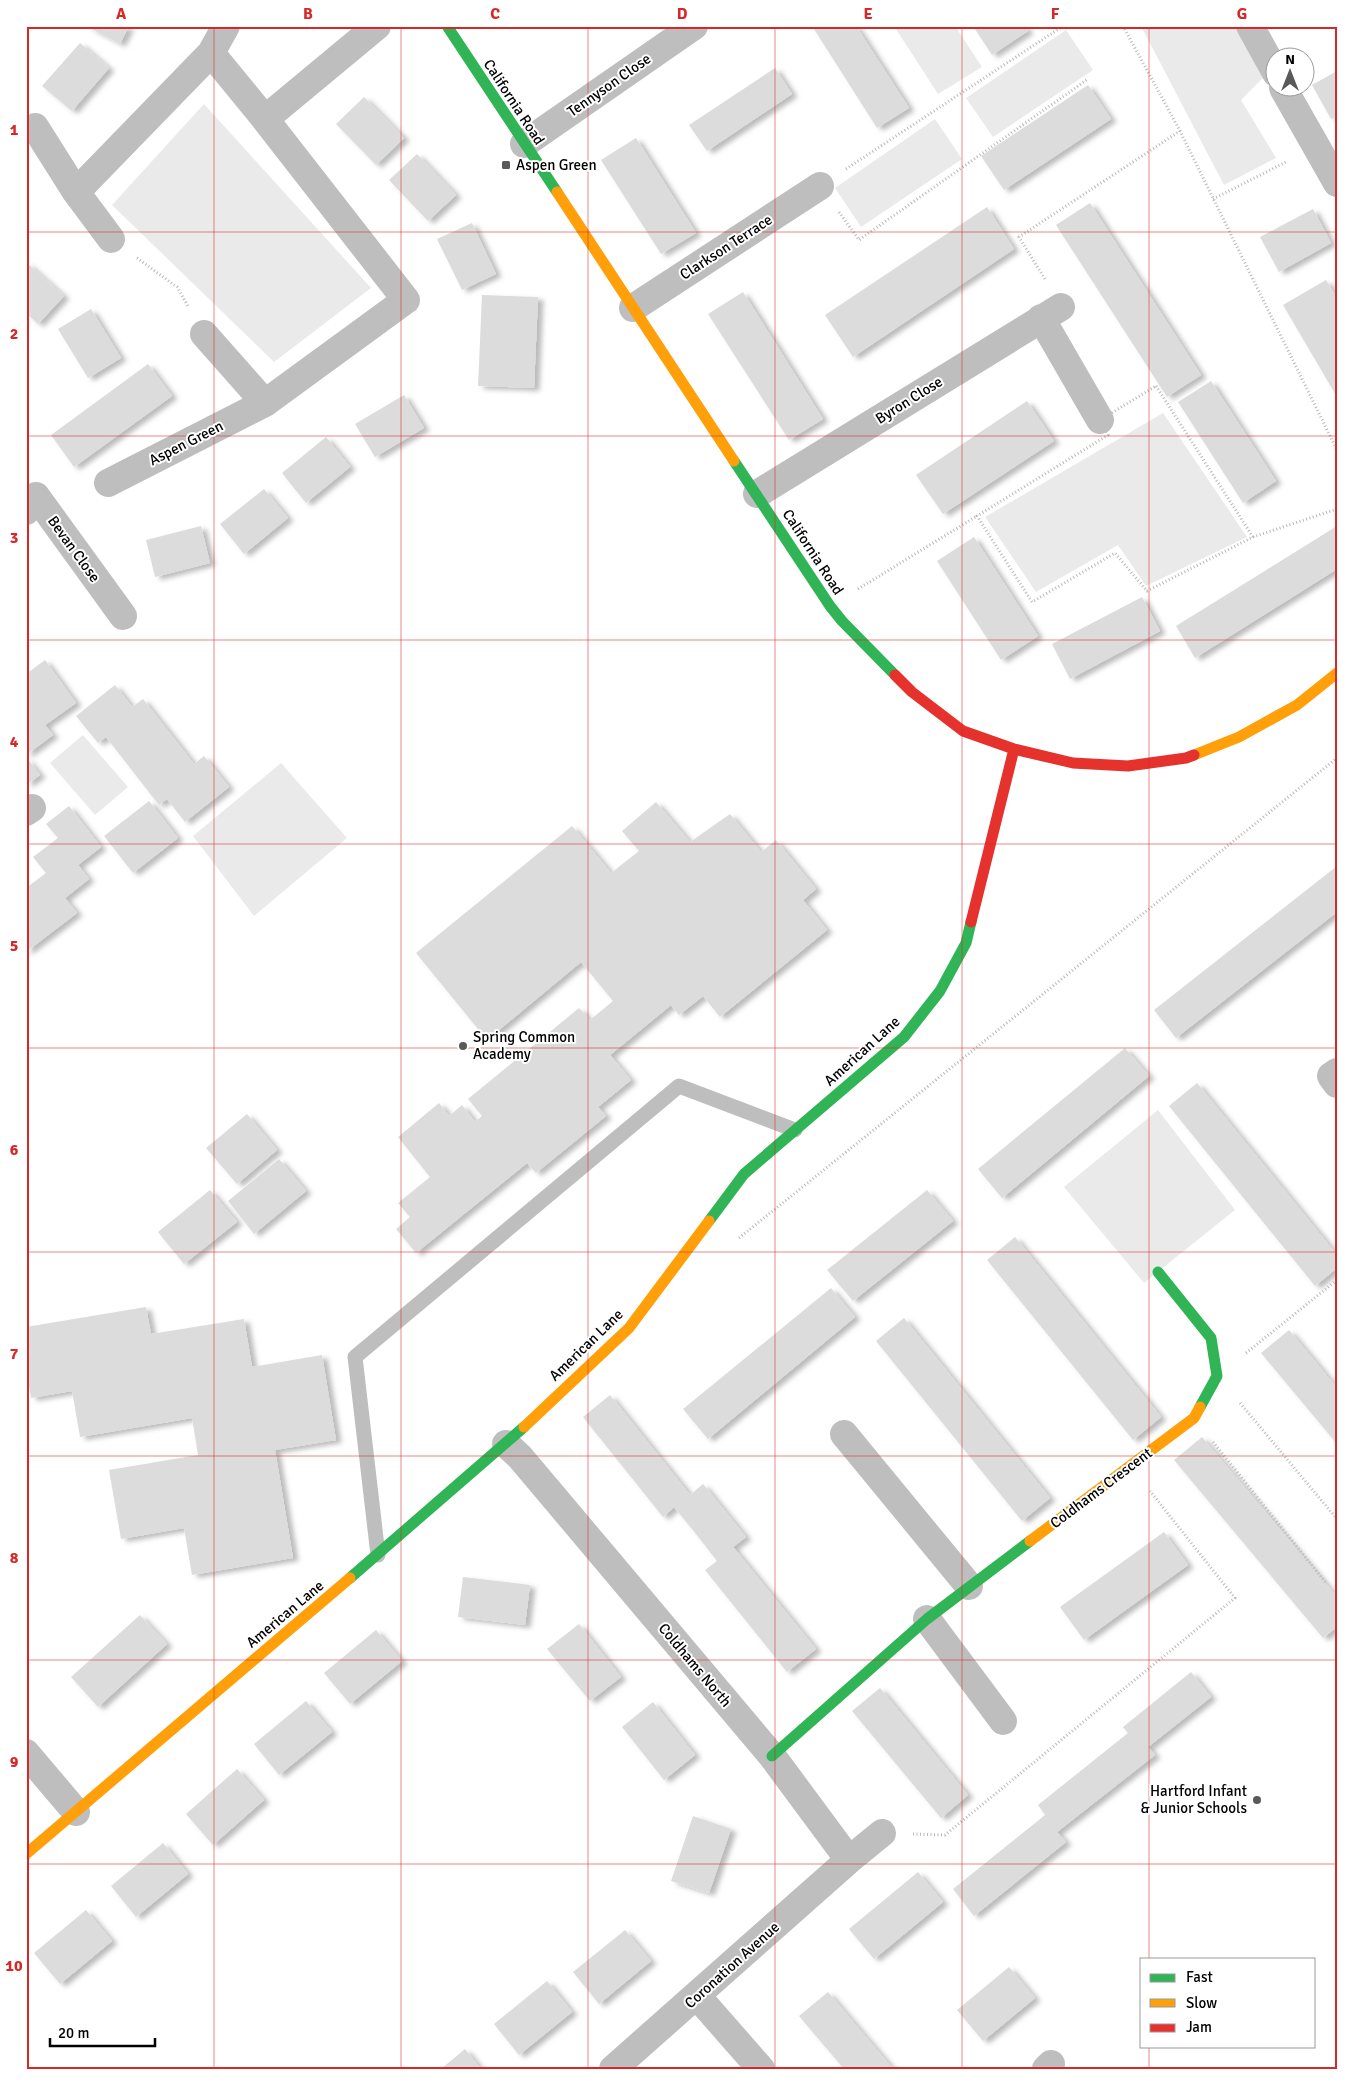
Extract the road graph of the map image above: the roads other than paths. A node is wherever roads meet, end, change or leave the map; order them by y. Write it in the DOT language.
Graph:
graph roads {
  1 [pos="226,26"];
  2 [pos="377,26"];
  3 [pos="447,26"];
  4 [pos="694,26"];
  5 [pos="1250,26"];
  6 [pos="211,53"];
  7 [pos="1266,55"];
  8 [pos="1289,98"];
  9 [pos="265,119"];
  10 [pos="35,126"];
  11 [pos="524,144"];
  12 [pos="1337,183"];
  13 [pos="820,186"];
  14 [pos="76,192"];
  15 [pos="111,239"];
  16 [pos="633,308"];
  17 [pos="204,334"];
  18 [pos="265,404"];
  19 [pos="1100,420"];
  20 [pos="108,483"];
  21 [pos="757,494"];
  22 [pos="26,511"];
  23 [pos="123,616"];
  24 [pos="1337,673"];
  25 [pos="1014,749"];
  26 [pos="1337,1072"];
  27 [pos="1337,1084"];
  28 [pos="795,1130"];
  29 [pos="1158,1272"];
  30 [pos="844,1434"];
  31 [pos="506,1444"];
  32 [pos="378,1555"];
  33 [pos="969,1586"];
  34 [pos="927,1619"];
  35 [pos="1003,1721"];
  36 [pos="26,1753"];
  37 [pos="772,1756"];
  38 [pos="76,1812"];
  39 [pos="882,1833"];
  40 [pos="26,1854"];
  41 [pos="849,1860"];
  42 [pos="697,1996"];
  43 [pos="613,2069"];
  44 [pos="762,2069"];
  1 -- 6 [label="street"];
  2 -- 9 [label="street"];
  3 -- 11 [label="street, California Road"];
  4 -- 11 [label="street, Tennyson Close"];
  5 -- 7 [label="street"];
  6 -- 9 [label="street, Aspen Green"];
  6 -- 14 [label="street"];
  8 -- 12 [label="street"];
  9 -- 18 [label="street, Aspen Green"];
  10 -- 14 [label="street"];
  11 -- 16 [label="street, California Road"];
  13 -- 16 [label="street, Clarkson Terrace"];
  14 -- 15 [label="street"];
  16 -- 21 [label="street, California Road"];
  17 -- 18 [label="street"];
  18 -- 20 [label="street, Aspen Green"];
  19 -- 21 [label="street, Byron Close"];
  21 -- 25 [label="street, California Road"];
  22 -- 23 [label="street, Bevan Close"];
  24 -- 25 [label="street, California Road"];
  25 -- 28 [label="street, American Lane"];
  26 -- 27 [label="street"];
  28 -- 31 [label="street, American Lane"];
  28 -- 32 [label="lane"];
  29 -- 33 [label="street, Coldhams Crescent"];
  30 -- 33 [label="street"];
  31 -- 32 [label="street, American Lane"];
  31 -- 37 [label="street, Coldhams North"];
  32 -- 38 [label="street, American Lane"];
  33 -- 34 [label="street, Coldhams Crescent"];
  34 -- 35 [label="street"];
  34 -- 37 [label="street, Coldhams Crescent"];
  36 -- 38 [label="street"];
  37 -- 41 [label="street, Coldhams North"];
  38 -- 40 [label="street, American Lane"];
  39 -- 41 [label="street"];
  41 -- 42 [label="street, Coronation Avenue"];
  42 -- 43 [label="street, Coronation Avenue"];
  42 -- 44 [label="street"];
}
